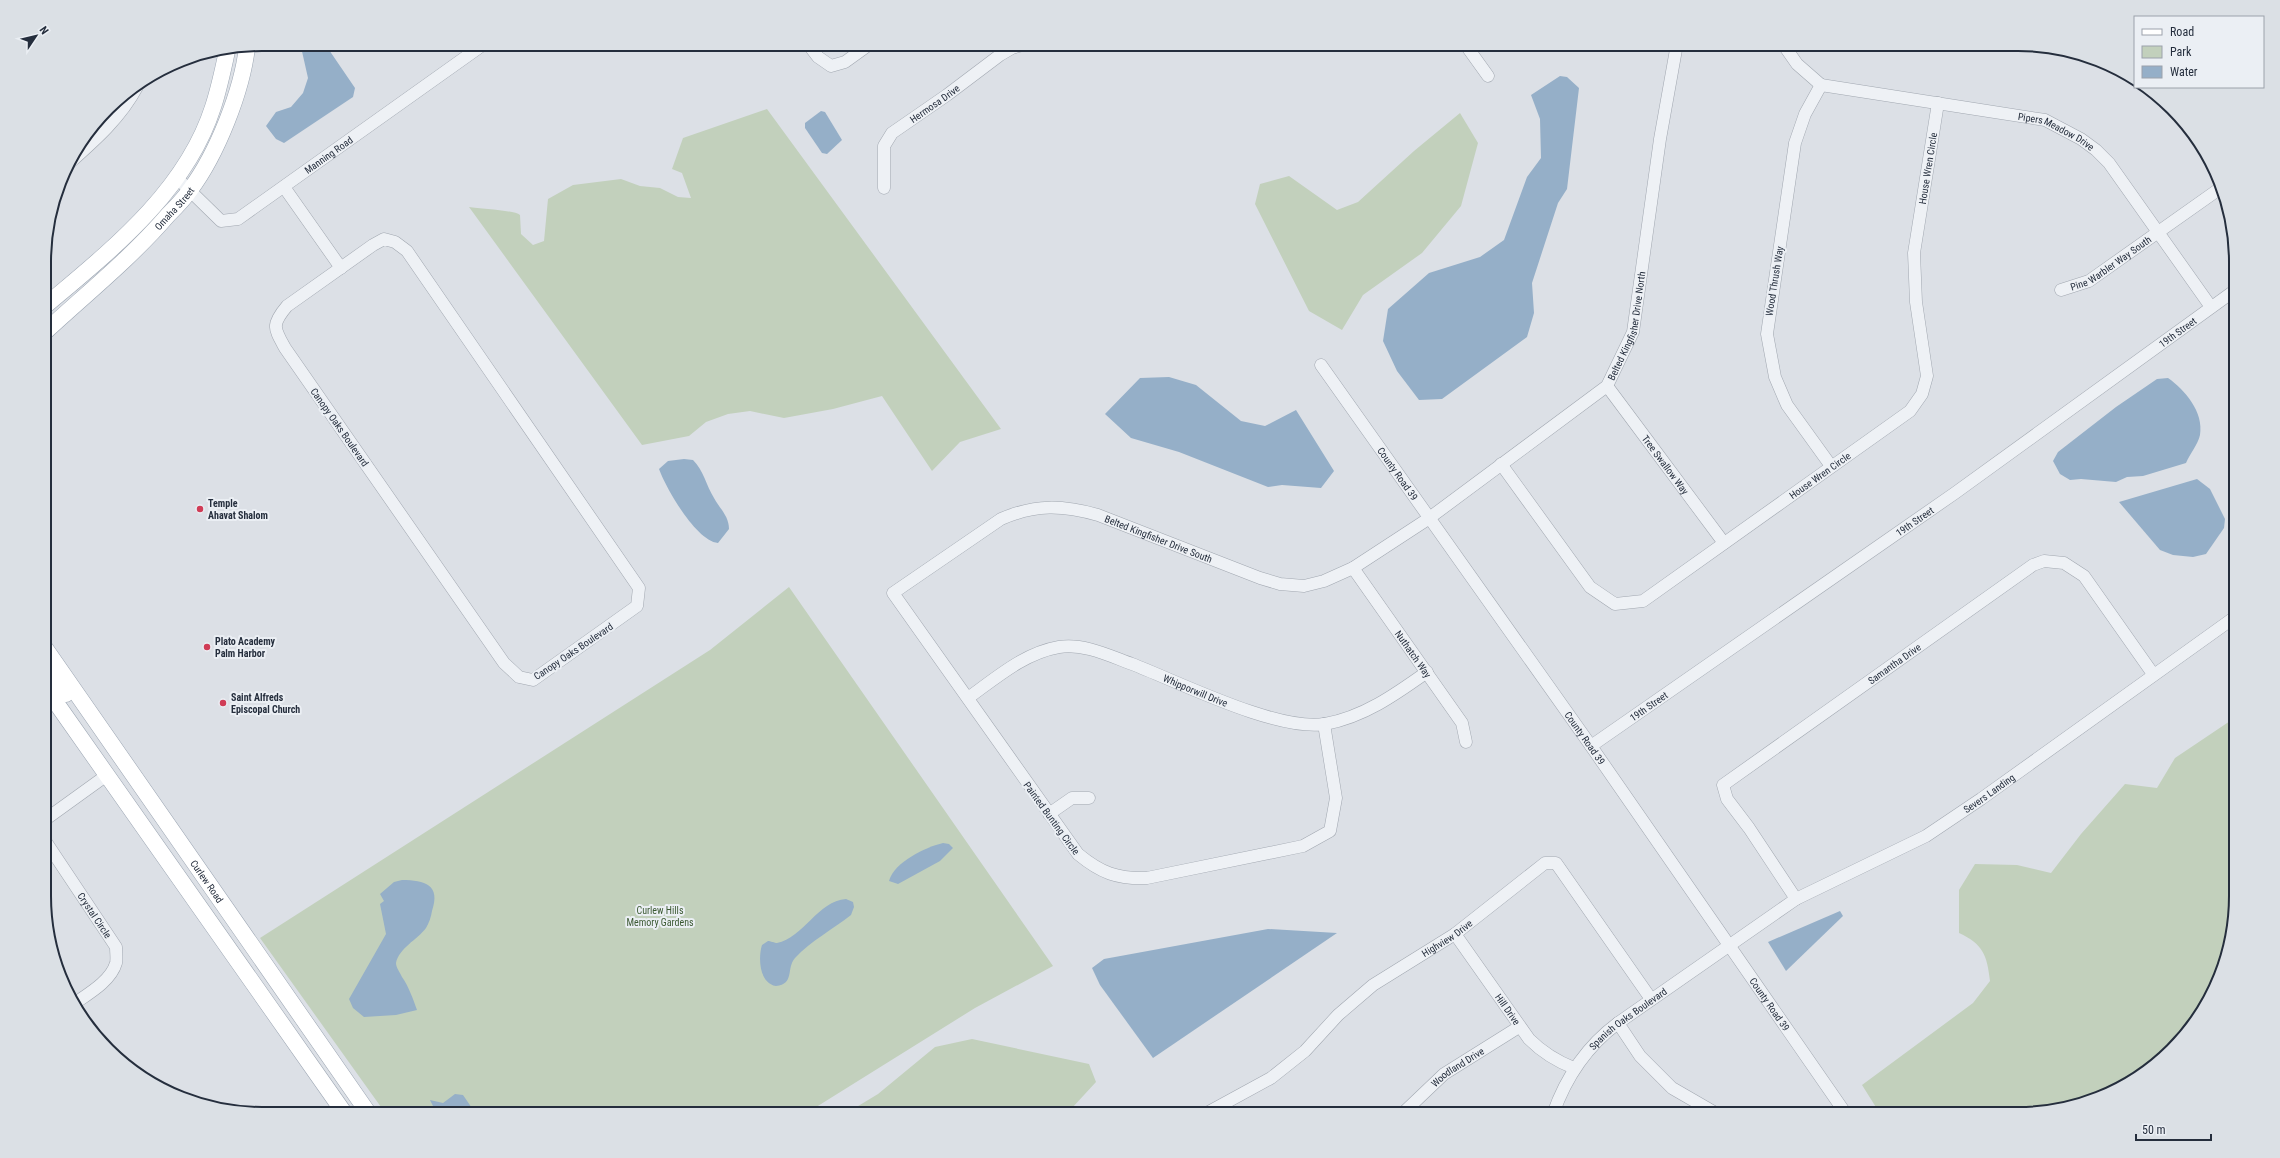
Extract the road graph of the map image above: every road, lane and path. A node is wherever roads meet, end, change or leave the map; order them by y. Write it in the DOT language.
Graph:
graph roads {
  1 [pos="246,51"];
  2 [pos="474,51"];
  3 [pos="813,51"];
  4 [pos="860,51"];
  5 [pos="1007,51"];
  6 [pos="1470,51"];
  7 [pos="1676,51"];
  8 [pos="1788,51"];
  9 [pos="226,54"];
  10 [pos="1488,76"];
  11 [pos="1821,85"];
  12 [pos="132,96"];
  13 [pos="1938,103"];
  14 [pos="83,151"];
  15 [pos="176,177"];
  16 [pos="284,188"];
  17 [pos="884,188"];
  18 [pos="190,190"];
  19 [pos="2217,191"];
  20 [pos="2158,233"];
  21 [pos="341,268"];
  22 [pos="72,284"];
  23 [pos="2061,290"];
  24 [pos="2229,294"];
  25 [pos="51,301"];
  26 [pos="51,306"];
  27 [pos="2211,307"];
  28 [pos="51,327"];
  29 [pos="1321,365"];
  30 [pos="1607,386"];
  31 [pos="1501,464"];
  32 [pos="1831,466"];
  33 [pos="1428,518"];
  34 [pos="1724,543"];
  35 [pos="1354,568"];
  36 [pos="893,593"];
  37 [pos="2229,621"];
  38 [pos="51,657"];
  39 [pos="1427,672"];
  40 [pos="2153,674"];
  41 [pos="51,678"];
  42 [pos="51,696"];
  43 [pos="79,697"];
  44 [pos="968,698"];
  45 [pos="1324,724"];
  46 [pos="1466,742"];
  47 [pos="1591,746"];
  48 [pos="107,775"];
  49 [pos="1089,798"];
  50 [pos="1049,814"];
  51 [pos="51,815"];
  52 [pos="51,850"];
  53 [pos="190,858"];
  54 [pos="1796,899"];
  55 [pos="1455,934"];
  56 [pos="1728,945"];
  57 [pos="1651,999"];
  58 [pos="78,1000"];
  59 [pos="1618,1023"];
  60 [pos="1518,1027"];
  61 [pos="1574,1068"];
  62 [pos="340,1107"];
  63 [pos="364,1107"];
  64 [pos="1218,1107"];
  65 [pos="1409,1107"];
  66 [pos="1556,1107"];
  67 [pos="1705,1107"];
  68 [pos="1841,1107"];
  1 -- 18 [label="main road, Omaha Street"];
  2 -- 16 [label="street, Manning Road"];
  3 -- 4 [label="street"];
  5 -- 17 [label="street, Hermosa Drive"];
  6 -- 10 [label="street"];
  7 -- 30 [label="street, Belted Kingfisher Drive North"];
  8 -- 11 [label="street"];
  9 -- 15 [label="main road, Omaha Street"];
  11 -- 13 [label="street, Pipers Meadow Drive"];
  11 -- 32 [label="street, Wood Thrush Way"];
  12 -- 14 [label="street"];
  13 -- 20 [label="street, Pipers Meadow Drive"];
  13 -- 32 [label="street, House Wren Circle"];
  15 -- 18 [label="street, Manning Road"];
  15 -- 22 [label="main road, Omaha Street"];
  16 -- 18 [label="street, Manning Road"];
  16 -- 21 [label="street"];
  18 -- 28 [label="main road, Omaha Street"];
  19 -- 20 [label="street, Pine Warbler Way South"];
  20 -- 23 [label="street, Pine Warbler Way South"];
  20 -- 27 [label="street, Pipers Meadow Drive"];
  21 -- 21 [label="street, Canopy Oaks Boulevard"];
  22 -- 25 [label="main road, Omaha Street"];
  22 -- 26 [label="main road"];
  24 -- 27 [label="street, 19th Street"];
  27 -- 47 [label="street, 19th Street"];
  29 -- 33 [label="street, County Road 39"];
  30 -- 31 [label="street, Belted Kingfisher Drive North"];
  30 -- 34 [label="street, Tree Swallow Way"];
  31 -- 33 [label="street, Belted Kingfisher Drive North"];
  31 -- 34 [label="street, House Wren Circle"];
  32 -- 34 [label="street, House Wren Circle"];
  33 -- 35 [label="street, Belted Kingfisher Drive South"];
  33 -- 47 [label="street, County Road 39"];
  35 -- 36 [label="street, Belted Kingfisher Drive South"];
  35 -- 39 [label="street, Nuthatch Way"];
  36 -- 44 [label="street, Painted Bunting Circle"];
  37 -- 40 [label="street, Severs Landing"];
  38 -- 43 [label="main road, Curlew Road"];
  39 -- 45 [label="street, Whipporwill Drive"];
  39 -- 46 [label="street, Nuthatch Way"];
  40 -- 54 [label="street, Severs Landing"];
  40 -- 54 [label="street, Samantha Drive"];
  41 -- 43 [label="main road"];
  42 -- 48 [label="main road, Curlew Road"];
  43 -- 53 [label="main road, Curlew Road"];
  44 -- 45 [label="street, Whipporwill Drive"];
  44 -- 50 [label="street, Painted Bunting Circle"];
  45 -- 50 [label="street, Painted Bunting Circle"];
  47 -- 56 [label="street, County Road 39"];
  48 -- 51 [label="street"];
  48 -- 53 [label="main road"];
  48 -- 62 [label="main road, Curlew Road"];
  49 -- 50 [label="street"];
  52 -- 58 [label="street, Crystal Circle"];
  53 -- 63 [label="main road, Curlew Road"];
  54 -- 56 [label="street, Severs Landing"];
  55 -- 57 [label="street, Highview Drive"];
  55 -- 60 [label="street, Hill Drive"];
  55 -- 64 [label="street, Highview Drive"];
  56 -- 57 [label="street, Spanish Oaks Boulevard"];
  56 -- 68 [label="street, County Road 39"];
  57 -- 59 [label="street, Spanish Oaks Boulevard"];
  59 -- 61 [label="street, Spanish Oaks Boulevard"];
  59 -- 67 [label="street"];
  60 -- 61 [label="street, Hill Drive"];
  60 -- 65 [label="street, Woodland Drive"];
  61 -- 66 [label="street, Spanish Oaks Boulevard"];
}
